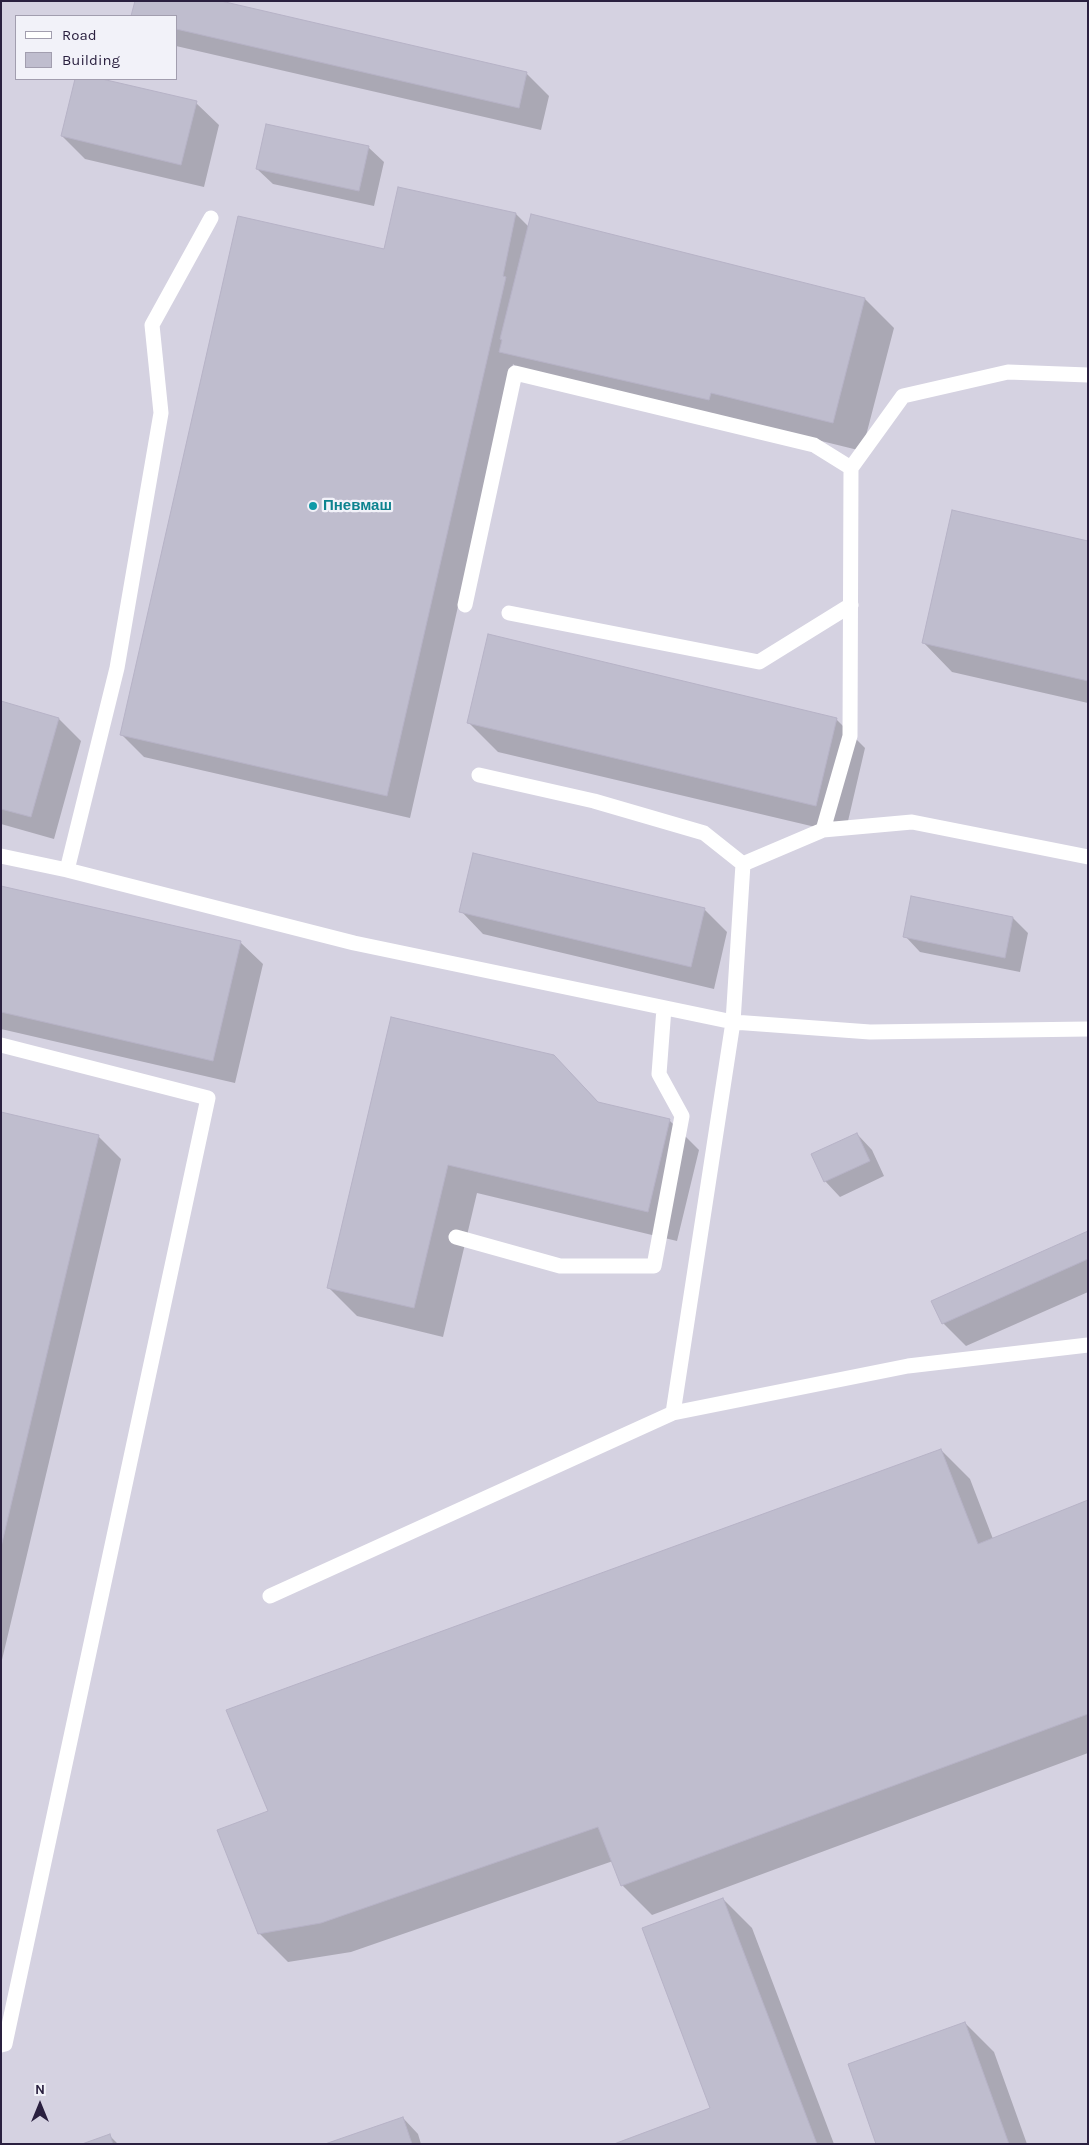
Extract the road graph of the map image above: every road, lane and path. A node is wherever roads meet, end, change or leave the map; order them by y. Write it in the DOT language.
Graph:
graph roads {
  1 [pos="211,218"];
  2 [pos="1088,376"];
  3 [pos="851,468"];
  4 [pos="465,605"];
  5 [pos="851,605"];
  6 [pos="509,613"];
  7 [pos="479,774"];
  8 [pos="824,830"];
  9 [pos="1,856"];
  10 [pos="1088,857"];
  11 [pos="743,864"];
  12 [pos="67,870"];
  13 [pos="664,1008"];
  14 [pos="733,1022"];
  15 [pos="1088,1029"];
  16 [pos="1,1045"];
  17 [pos="456,1237"];
  18 [pos="1088,1346"];
  19 [pos="673,1413"];
  20 [pos="270,1596"];
  21 [pos="1,2045"];
  1 -- 12 [label="lane"];
  2 -- 3 [label="lane"];
  3 -- 4 [label="lane"];
  3 -- 5 [label="lane"];
  5 -- 6 [label="lane"];
  5 -- 8 [label="lane"];
  7 -- 11 [label="lane"];
  8 -- 10 [label="lane"];
  8 -- 11 [label="lane"];
  9 -- 12 [label="lane"];
  11 -- 14 [label="lane"];
  12 -- 13 [label="lane"];
  13 -- 14 [label="lane"];
  13 -- 17 [label="lane"];
  14 -- 15 [label="lane"];
  14 -- 19 [label="lane"];
  16 -- 21 [label="lane"];
  18 -- 19 [label="lane"];
  19 -- 20 [label="lane"];
}
